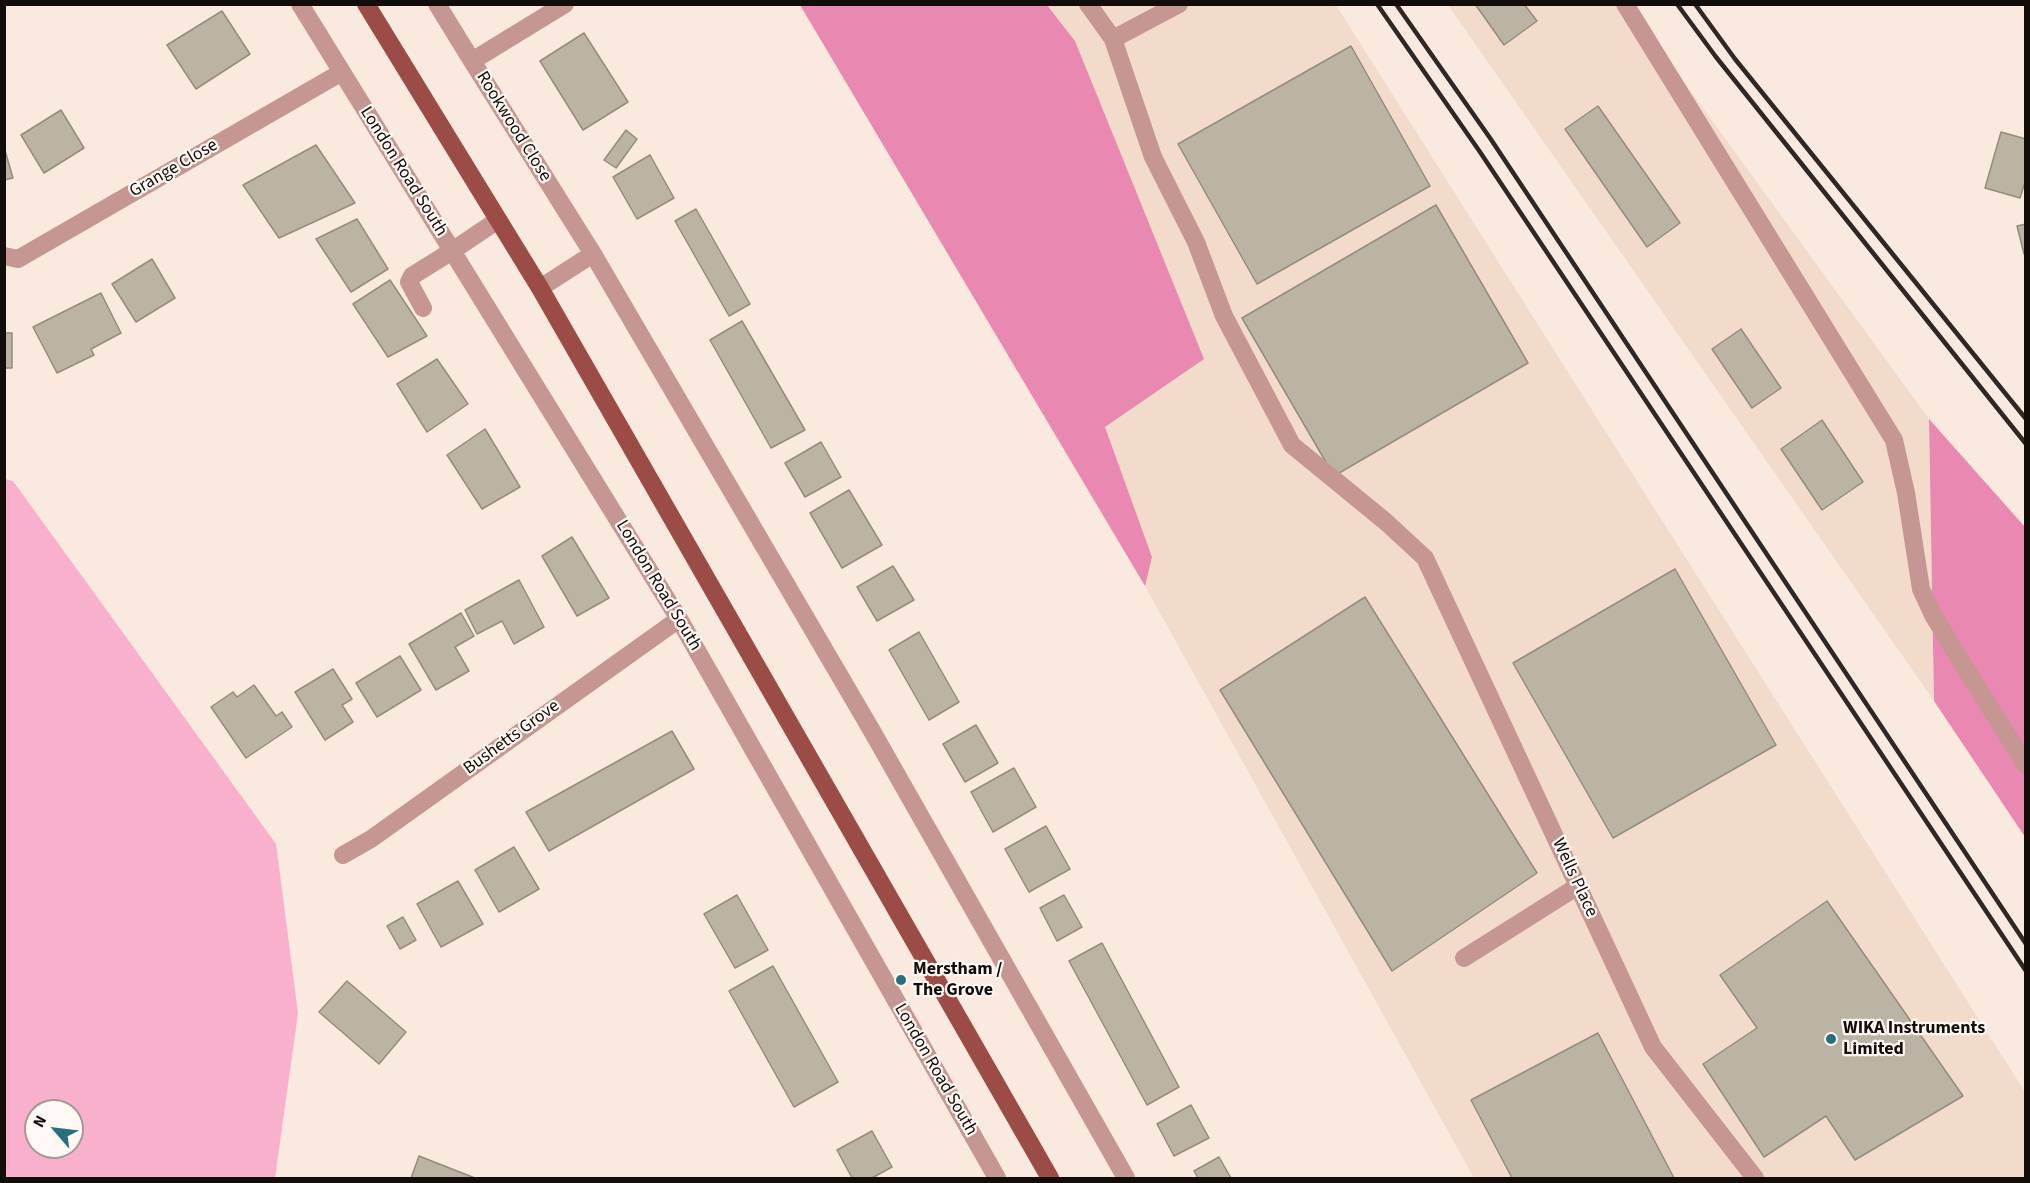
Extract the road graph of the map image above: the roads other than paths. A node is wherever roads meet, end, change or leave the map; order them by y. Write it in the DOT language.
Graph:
graph roads {
  1 [pos="300,4"];
  2 [pos="366,4"];
  3 [pos="437,4"];
  4 [pos="565,4"];
  5 [pos="1088,4"];
  6 [pos="1179,4"];
  7 [pos="1625,4"];
  8 [pos="1113,39"];
  9 [pos="472,61"];
  10 [pos="342,72"];
  11 [pos="498,220"];
  12 [pos="452,251"];
  13 [pos="592,254"];
  14 [pos="4,256"];
  15 [pos="540,288"];
  16 [pos="423,308"];
  17 [pos="679,619"];
  18 [pos="2025,765"];
  19 [pos="343,855"];
  20 [pos="1578,886"];
  21 [pos="1464,958"];
  22 [pos="997,1179"];
  23 [pos="1050,1179"];
  24 [pos="1126,1179"];
  25 [pos="1755,1179"];
  1 -- 10 [label="street, London Road South"];
  2 -- 11 [label="main road"];
  3 -- 9 [label="street"];
  4 -- 9 [label="street, Rookwood Close"];
  5 -- 8 [label="street"];
  6 -- 8 [label="street"];
  7 -- 18 [label="street"];
  8 -- 20 [label="street, Wells Place"];
  9 -- 13 [label="street, Rookwood Close"];
  10 -- 12 [label="street, London Road South"];
  10 -- 14 [label="street, Grange Close"];
  11 -- 12 [label="street"];
  11 -- 15 [label="main road"];
  12 -- 16 [label="street"];
  12 -- 17 [label="street, London Road South"];
  13 -- 15 [label="street"];
  13 -- 24 [label="street"];
  15 -- 23 [label="main road"];
  17 -- 19 [label="street, Bushetts Grove"];
  17 -- 22 [label="street, London Road South"];
  20 -- 21 [label="street"];
  20 -- 25 [label="street, Wells Place"];
}
